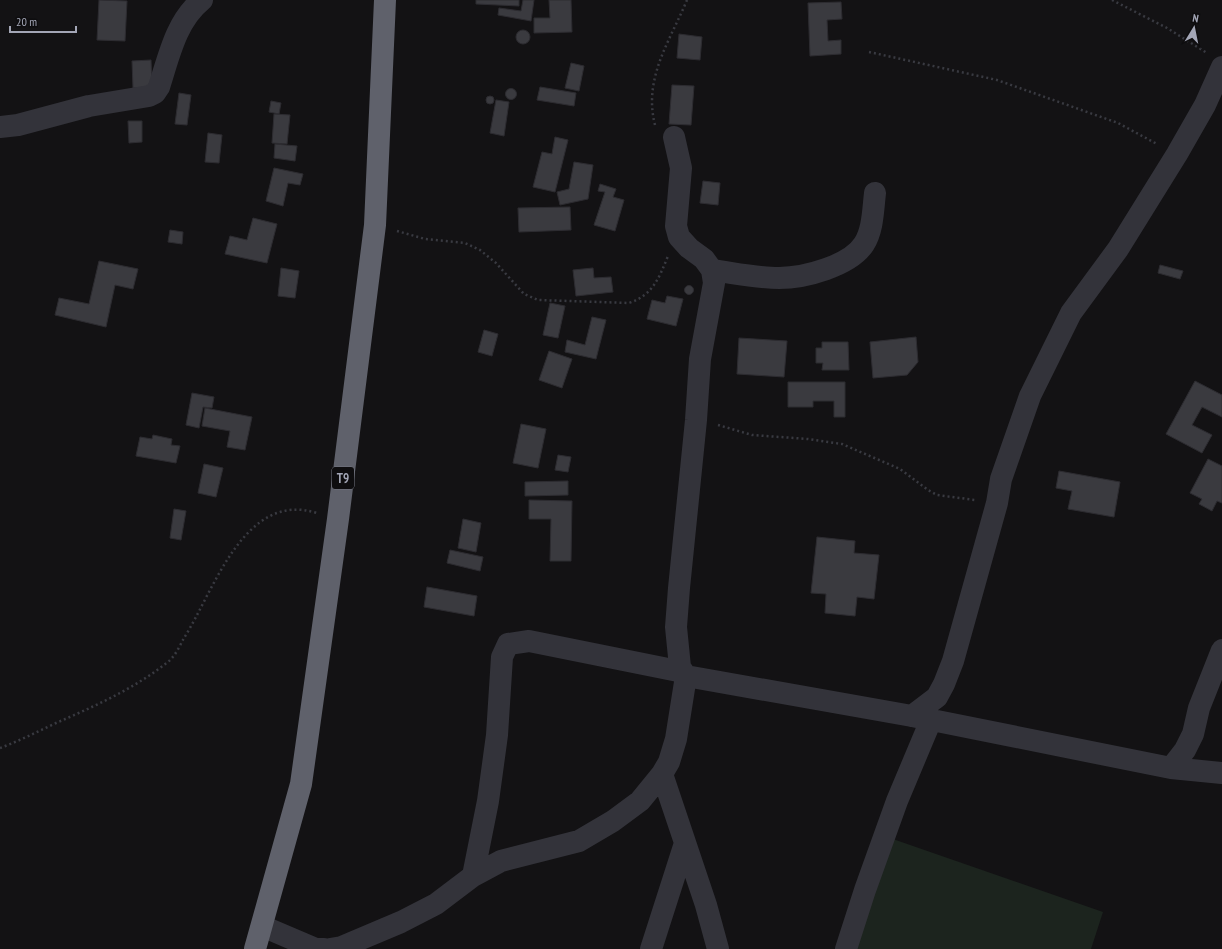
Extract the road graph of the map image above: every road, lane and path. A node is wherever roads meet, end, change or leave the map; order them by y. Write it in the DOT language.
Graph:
graph roads {
  1 [pos="202,0"];
  2 [pos="385,0"];
  3 [pos="687,0"];
  4 [pos="1112,0"];
  5 [pos="869,52"];
  6 [pos="1222,67"];
  7 [pos="0,127"];
  8 [pos="674,136"];
  9 [pos="1177,154"];
  10 [pos="875,193"];
  11 [pos="375,225"];
  12 [pos="679,237"];
  13 [pos="712,270"];
  14 [pos="696,420"];
  15 [pos="997,503"];
  16 [pos="338,519"];
  17 [pos="1222,650"];
  18 [pos="685,674"];
  19 [pos="922,718"];
  20 [pos="0,748"];
  21 [pos="1170,768"];
  22 [pos="1222,773"];
  23 [pos="662,774"];
  24 [pos="685,843"];
  25 [pos="473,876"];
  26 [pos="262,926"];
  27 [pos="255,949"];
  28 [pos="324,949"];
  29 [pos="330,949"];
  30 [pos="651,949"];
  31 [pos="718,949"];
  32 [pos="846,949"];
  1 -- 7 [label="street"];
  2 -- 11 [label="highway, T9"];
  3 -- 8 [label="path"];
  4 -- 6 [label="path"];
  5 -- 9 [label="path"];
  6 -- 9 [label="street"];
  8 -- 12 [label="street"];
  9 -- 15 [label="street"];
  10 -- 13 [label="street"];
  11 -- 12 [label="path"];
  11 -- 16 [label="highway, T9"];
  12 -- 13 [label="street"];
  13 -- 14 [label="street"];
  14 -- 15 [label="path"];
  14 -- 18 [label="street"];
  15 -- 19 [label="street"];
  16 -- 20 [label="path"];
  16 -- 26 [label="highway, T9"];
  17 -- 21 [label="street"];
  18 -- 19 [label="street"];
  18 -- 23 [label="street"];
  18 -- 25 [label="street"];
  19 -- 21 [label="street"];
  19 -- 32 [label="street"];
  21 -- 22 [label="street"];
  23 -- 24 [label="street"];
  23 -- 25 [label="street"];
  24 -- 30 [label="street"];
  24 -- 31 [label="street"];
  25 -- 29 [label="street"];
  26 -- 27 [label="highway, T9"];
  26 -- 28 [label="street"];
}
